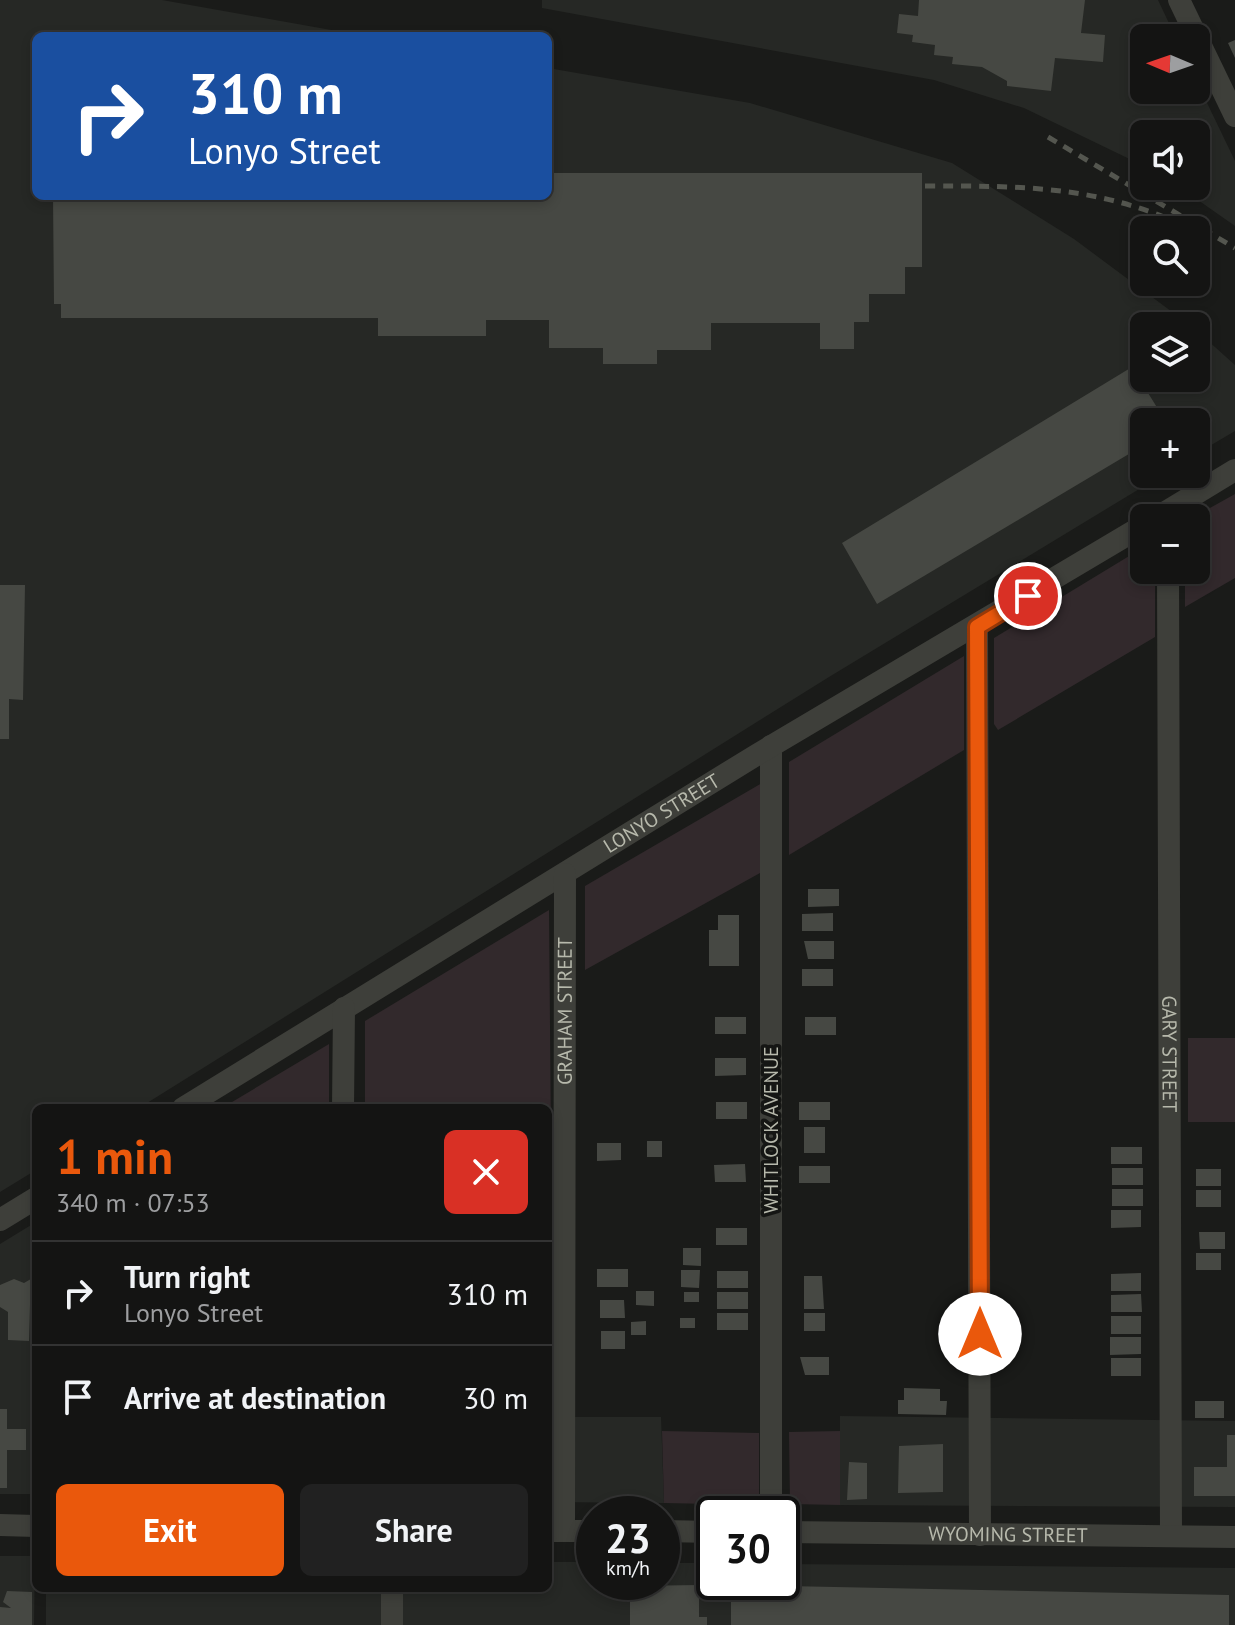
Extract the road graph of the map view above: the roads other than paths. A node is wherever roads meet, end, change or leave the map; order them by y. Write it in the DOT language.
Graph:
graph roads {
  1 [pos="1179,0"];
  2 [pos="1235,116"];
  3 [pos="1235,470"];
  4 [pos="1182,504"];
  5 [pos="1130,534"];
  6 [pos="1168,584"];
  7 [pos="977,627"];
  8 [pos="771,746"];
  9 [pos="565,874"];
  10 [pos="344,1008"];
  11 [pos="189,1104"];
  12 [pos="343,1104"];
  13 [pos="32,1200"];
  14 [pos="0,1220"];
  15 [pos="771,1496"];
  16 [pos="0,1525"];
  17 [pos="32,1526"];
  18 [pos="556,1531"];
  19 [pos="800,1532"];
  20 [pos="980,1535"];
  21 [pos="1171,1536"];
  22 [pos="1235,1537"];
  23 [pos="392,1592"];
  24 [pos="392,1625"];
  1 -- 2 [label="street"];
  3 -- 4 [label="street"];
  5 -- 7 [label="street, LONYO STREET"];
  6 -- 21 [label="street, GARY STREET"];
  7 -- 8 [label="street, LONYO STREET"];
  7 -- 20 [label="street"];
  8 -- 9 [label="street, LONYO STREET"];
  8 -- 15 [label="street, WHITLOCK AVENUE"];
  9 -- 10 [label="street, LONYO STREET"];
  9 -- 18 [label="street, GRAHAM STREET"];
  10 -- 11 [label="street, LONYO STREET"];
  10 -- 12 [label="street"];
  13 -- 14 [label="street"];
  16 -- 17 [label="street"];
  19 -- 20 [label="street, WYOMING STREET"];
  20 -- 21 [label="street, WYOMING STREET"];
  21 -- 22 [label="street, WYOMING STREET"];
  23 -- 24 [label="street"];
}
